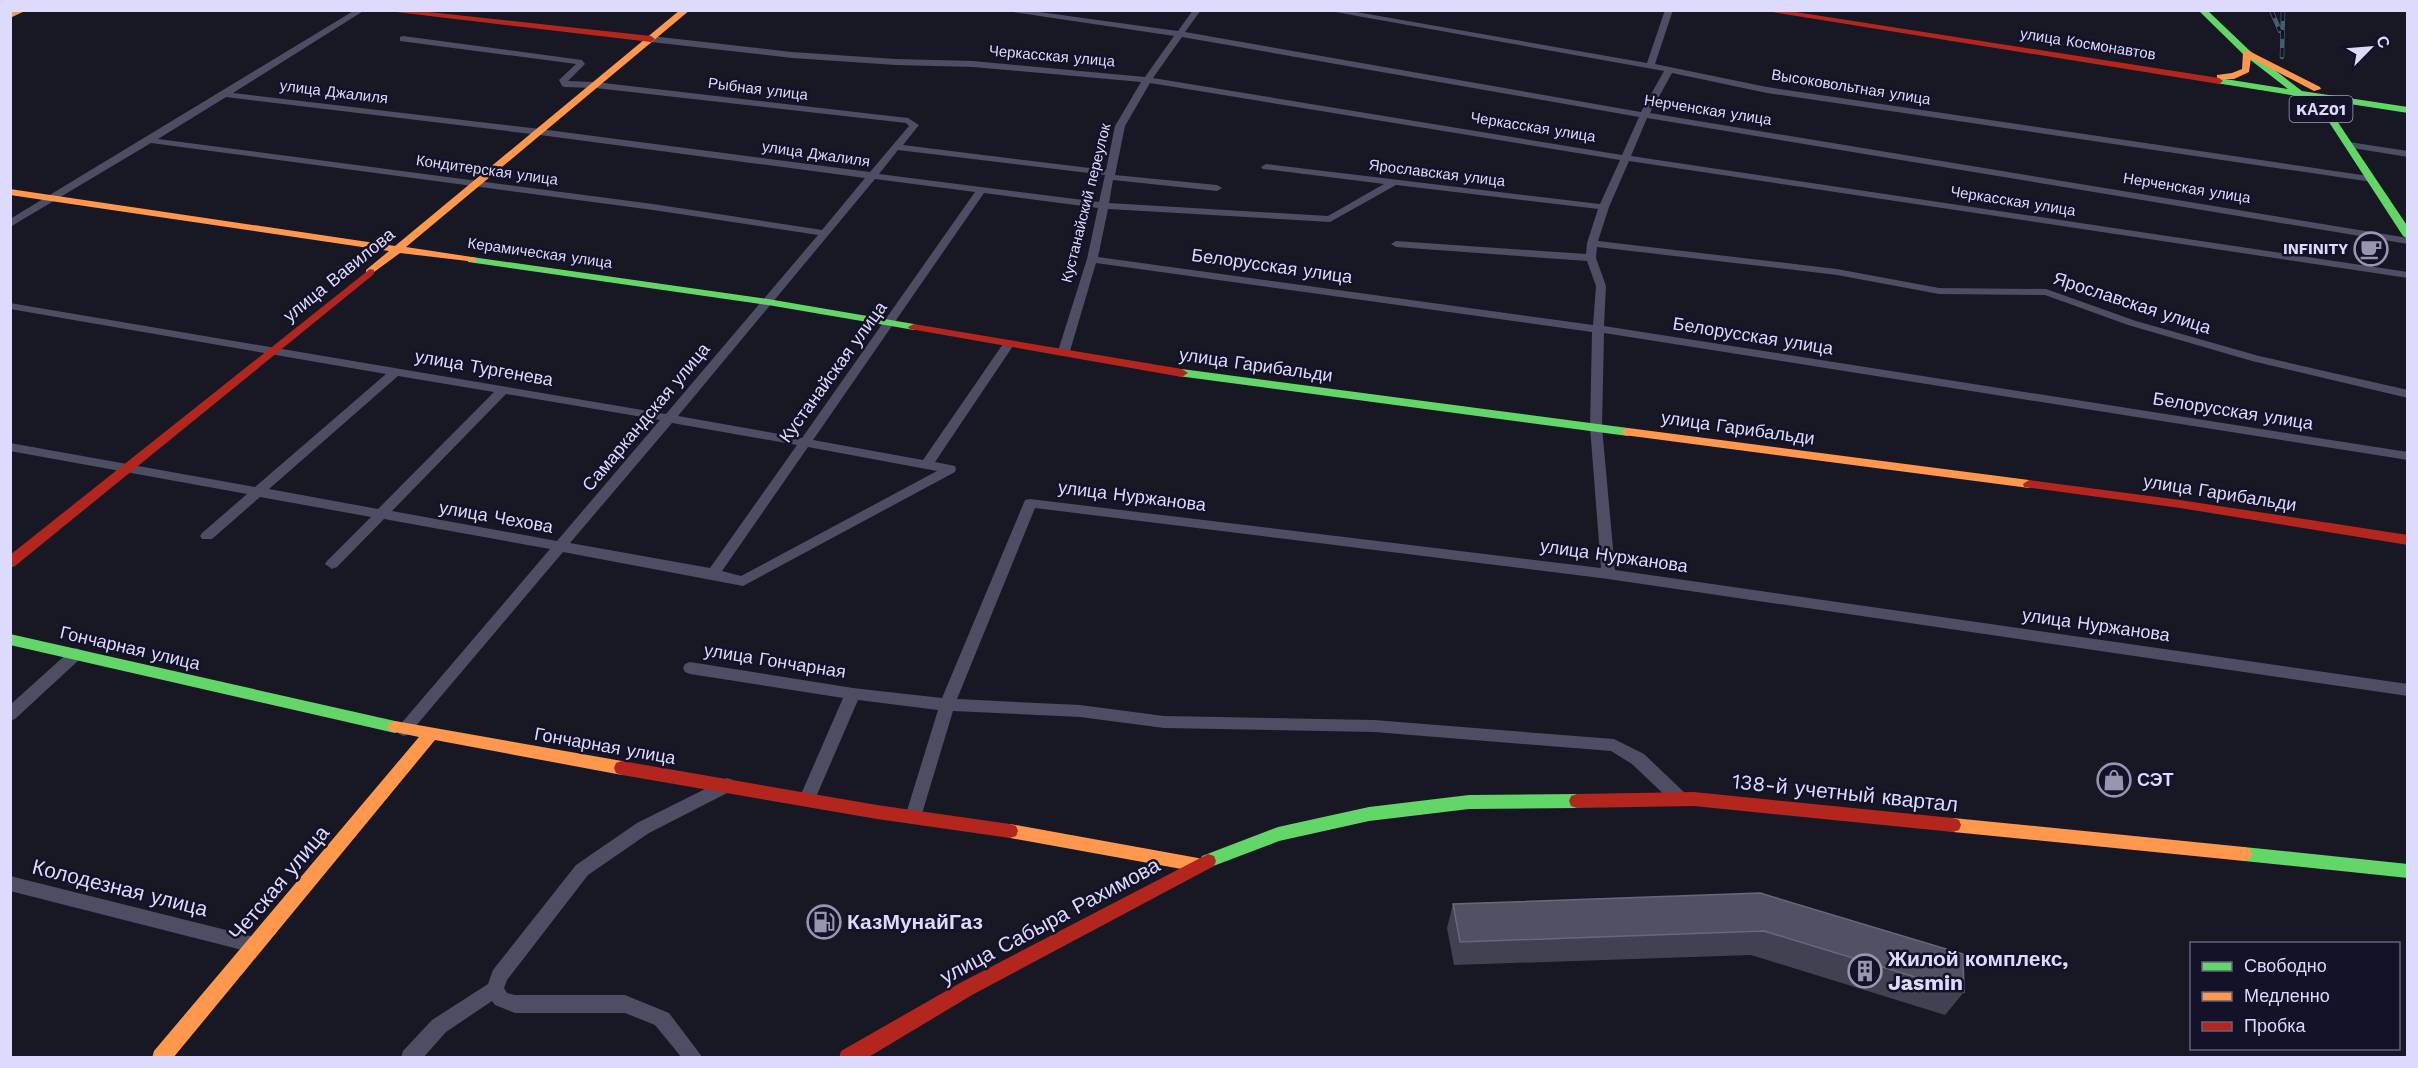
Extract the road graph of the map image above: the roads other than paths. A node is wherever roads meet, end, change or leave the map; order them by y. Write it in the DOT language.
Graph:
graph roads {
  1 [pos="22,10"];
  2 [pos="361,10"];
  3 [pos="383,10"];
  4 [pos="686,10"];
  5 [pos="1003,10"];
  6 [pos="1197,10"];
  7 [pos="1328,10"];
  8 [pos="1669,10"];
  9 [pos="1764,10"];
  10 [pos="2202,10"];
  11 [pos="10,16"];
  12 [pos="1180,34"];
  13 [pos="403,39"];
  14 [pos="651,39"];
  15 [pos="2247,53"];
  16 [pos="1650,66"];
  17 [pos="1669,70"];
  18 [pos="2204,78"];
  19 [pos="1148,80"];
  20 [pos="596,85"];
  21 [pos="2301,93"];
  22 [pos="228,94"];
  23 [pos="2362,102"];
  24 [pos="2408,110"];
  25 [pos="1644,115"];
  26 [pos="2330,117"];
  27 [pos="914,126"];
  28 [pos="540,132"];
  29 [pos="147,140"];
  30 [pos="2349,145"];
  31 [pos="896,147"];
  32 [pos="2408,154"];
  33 [pos="1625,158"];
  34 [pos="1266,167"];
  35 [pos="1109,175"];
  36 [pos="871,177"];
  37 [pos="2372,179"];
  38 [pos="1393,183"];
  39 [pos="477,185"];
  40 [pos="1217,188"];
  41 [pos="981,191"];
  42 [pos="10,192"];
  43 [pos="53,198"];
  44 [pos="1103,206"];
  45 [pos="1604,207"];
  46 [pos="10,224"];
  47 [pos="823,233"];
  48 [pos="2408,239"];
  49 [pos="1592,243"];
  50 [pos="1396,244"];
  51 [pos="398,250"];
  52 [pos="1591,258"];
  53 [pos="1092,259"];
  54 [pos="2408,275"];
  55 [pos="768,302"];
  56 [pos="10,306"];
  57 [pos="891,322"];
  58 [pos="1598,329"];
  59 [pos="1009,343"];
  60 [pos="273,351"];
  61 [pos="1064,351"];
  62 [pos="395,372"];
  63 [pos="503,390"];
  64 [pos="2408,394"];
  65 [pos="669,418"];
  66 [pos="1596,427"];
  67 [pos="804,442"];
  68 [pos="10,447"];
  69 [pos="2408,456"];
  70 [pos="927,464"];
  71 [pos="128,469"];
  72 [pos="950,469"];
  73 [pos="255,492"];
  74 [pos="380,514"];
  75 [pos="207,536"];
  76 [pos="2408,540"];
  77 [pos="560,547"];
  78 [pos="10,563"];
  79 [pos="332,564"];
  80 [pos="713,574"];
  81 [pos="1608,574"];
  82 [pos="10,639"];
  83 [pos="76,654"];
  84 [pos="690,668"];
  85 [pos="2408,690"];
  86 [pos="854,694"];
  87 [pos="947,705"];
  88 [pos="10,715"];
  89 [pos="404,730"];
  90 [pos="430,735"];
  91 [pos="727,785"];
  92 [pos="1680,799"];
  93 [pos="807,800"];
  94 [pos="913,817"];
  95 [pos="1278,834"];
  96 [pos="1198,865"];
  97 [pos="2408,871"];
  98 [pos="10,883"];
  99 [pos="254,945"];
  100 [pos="495,989"];
  101 [pos="161,1058"];
  102 [pos="410,1058"];
  103 [pos="694,1058"];
  104 [pos="848,1058"];
  1 -- 11 [label="main road"];
  2 -- 22 [label="street"];
  3 -- 14 [label="main road"];
  4 -- 14 [label="main road, улица Вавилова"];
  5 -- 12 [label="street, Нерченская улица"];
  6 -- 12 [label="street, Кустанайский переулок"];
  7 -- 16 [label="street, Высоковольтная улица"];
  8 -- 16 [label="street"];
  9 -- 18 [label="main road, улица Космонавтов"];
  10 -- 15 [label="main road, KАZ01"];
  12 -- 19 [label="street, Кустанайский переулок"];
  12 -- 25 [label="street, Нерченская улица"];
  13 -- 20 [label="street, Рыбная улица"];
  14 -- 19 [label="street, Черкасская улица"];
  14 -- 20 [label="main road, улица Вавилова"];
  15 -- 18 [label="main road"];
  15 -- 21 [label="main road, KАZ01"];
  15 -- 23 [label="main road"];
  16 -- 17 [label="street, Высоковольтная улица"];
  17 -- 25 [label="street"];
  17 -- 37 [label="street, Высоковольтная улица"];
  18 -- 21 [label="main road, улица Космонавтов"];
  19 -- 33 [label="street, Черкасская улица"];
  19 -- 35 [label="street, Кустанайский переулок"];
  20 -- 27 [label="street, Рыбная улица"];
  20 -- 28 [label="main road, улица Вавилова"];
  21 -- 23 [label="main road, улица Космонавтов"];
  21 -- 26 [label="main road, KАZ01"];
  22 -- 28 [label="street, улица Джалиля"];
  22 -- 29 [label="street"];
  23 -- 24 [label="main road, улица Космонавтов"];
  23 -- 26 [label="main road"];
  25 -- 33 [label="street"];
  25 -- 48 [label="street, Нерченская улица"];
  26 -- 30 [label="main road, KАZ01"];
  27 -- 31 [label="street, Самаркандская улица"];
  28 -- 36 [label="street, улица Джалиля"];
  28 -- 39 [label="main road, улица Вавилова"];
  29 -- 39 [label="street, Кондитерская улица"];
  29 -- 43 [label="street"];
  30 -- 32 [label="street"];
  30 -- 37 [label="main road, KАZ01"];
  31 -- 35 [label="street"];
  31 -- 36 [label="street, Самаркандская улица"];
  33 -- 45 [label="street"];
  33 -- 54 [label="street, Черкасская улица"];
  34 -- 38 [label="street, Ярославская улица"];
  35 -- 40 [label="street"];
  35 -- 44 [label="street, Кустанайский переулок"];
  36 -- 41 [label="street, улица Джалиля"];
  36 -- 47 [label="street, Самаркандская улица"];
  37 -- 48 [label="main road, KАZ01"];
  38 -- 44 [label="street, улица Джалиля"];
  38 -- 45 [label="street, Ярославская улица"];
  39 -- 47 [label="street, Кондитерская улица"];
  39 -- 51 [label="main road, улица Вавилова"];
  41 -- 44 [label="street, улица Джалиля"];
  41 -- 57 [label="street, Кустанайская улица"];
  42 -- 43 [label="main road, Керамическая улица"];
  43 -- 46 [label="street"];
  43 -- 51 [label="main road, Керамическая улица"];
  44 -- 53 [label="street, Кустанайский переулок"];
  45 -- 49 [label="street"];
  47 -- 55 [label="street, Самаркандская улица"];
  49 -- 52 [label="street"];
  49 -- 64 [label="street, Ярославская улица"];
  50 -- 52 [label="street"];
  51 -- 55 [label="main road, Керамическая улица"];
  51 -- 60 [label="main road, улица Вавилова"];
  52 -- 58 [label="street"];
  53 -- 58 [label="street, Белорусская улица"];
  53 -- 61 [label="street, Кустанайский переулок"];
  55 -- 57 [label="main road, Керамическая улица"];
  55 -- 65 [label="street, Самаркандская улица"];
  56 -- 60 [label="street, улица Тургенева"];
  57 -- 59 [label="main road, Керамическая улица"];
  57 -- 67 [label="street, Кустанайская улица"];
  58 -- 66 [label="street"];
  58 -- 69 [label="street, Белорусская улица"];
  59 -- 61 [label="main road, Керамическая улица"];
  59 -- 70 [label="street"];
  60 -- 62 [label="street, улица Тургенева"];
  60 -- 71 [label="main road, улица Вавилова"];
  61 -- 66 [label="main road, улица Гарибальди"];
  62 -- 63 [label="street, улица Тургенева"];
  62 -- 73 [label="street"];
  63 -- 65 [label="street, улица Тургенева"];
  63 -- 74 [label="street"];
  65 -- 67 [label="street, улица Тургенева"];
  65 -- 77 [label="street, Самаркандская улица"];
  66 -- 76 [label="main road, улица Гарибальди"];
  66 -- 81 [label="street"];
  67 -- 70 [label="street, улица Тургенева"];
  67 -- 80 [label="street, Кустанайская улица"];
  68 -- 71 [label="street, улица Чехова"];
  70 -- 72 [label="street, улица Тургенева"];
  71 -- 73 [label="street, улица Чехова"];
  71 -- 78 [label="main road, улица Вавилова"];
  72 -- 80 [label="street, улица Чехова"];
  73 -- 74 [label="street, улица Чехова"];
  73 -- 75 [label="street"];
  74 -- 77 [label="street, улица Чехова"];
  74 -- 79 [label="street"];
  77 -- 80 [label="street, улица Чехова"];
  77 -- 89 [label="street, Самаркандская улица"];
  81 -- 85 [label="street, улица Нуржанова"];
  81 -- 87 [label="street, улица Нуржанова"];
  82 -- 83 [label="main road, Гончарная улица"];
  83 -- 88 [label="street"];
  83 -- 89 [label="main road, Гончарная улица"];
  84 -- 86 [label="street, улица Гончарная"];
  86 -- 87 [label="street, улица Гончарная"];
  86 -- 93 [label="street, улица Гончарная"];
  87 -- 92 [label="street"];
  87 -- 94 [label="street, улица Нуржанова"];
  89 -- 90 [label="main road, Гончарная улица"];
  90 -- 91 [label="main road, Гончарная улица"];
  90 -- 99 [label="main road, Четская улица"];
  91 -- 93 [label="main road, Гончарная улица"];
  91 -- 100 [label="street"];
  92 -- 95 [label="main road, 138-й учетный квартал"];
  92 -- 97 [label="main road, 138-й учетный квартал"];
  93 -- 94 [label="main road, Гончарная улица"];
  94 -- 96 [label="main road, Гончарная улица"];
  95 -- 96 [label="main road, улица Сабыра Рахимова"];
  96 -- 104 [label="main road, улица Сабыра Рахимова"];
  98 -- 99 [label="street, Колодезная улица"];
  99 -- 101 [label="main road, Четская улица"];
  100 -- 102 [label="street"];
  100 -- 103 [label="street"];
}
